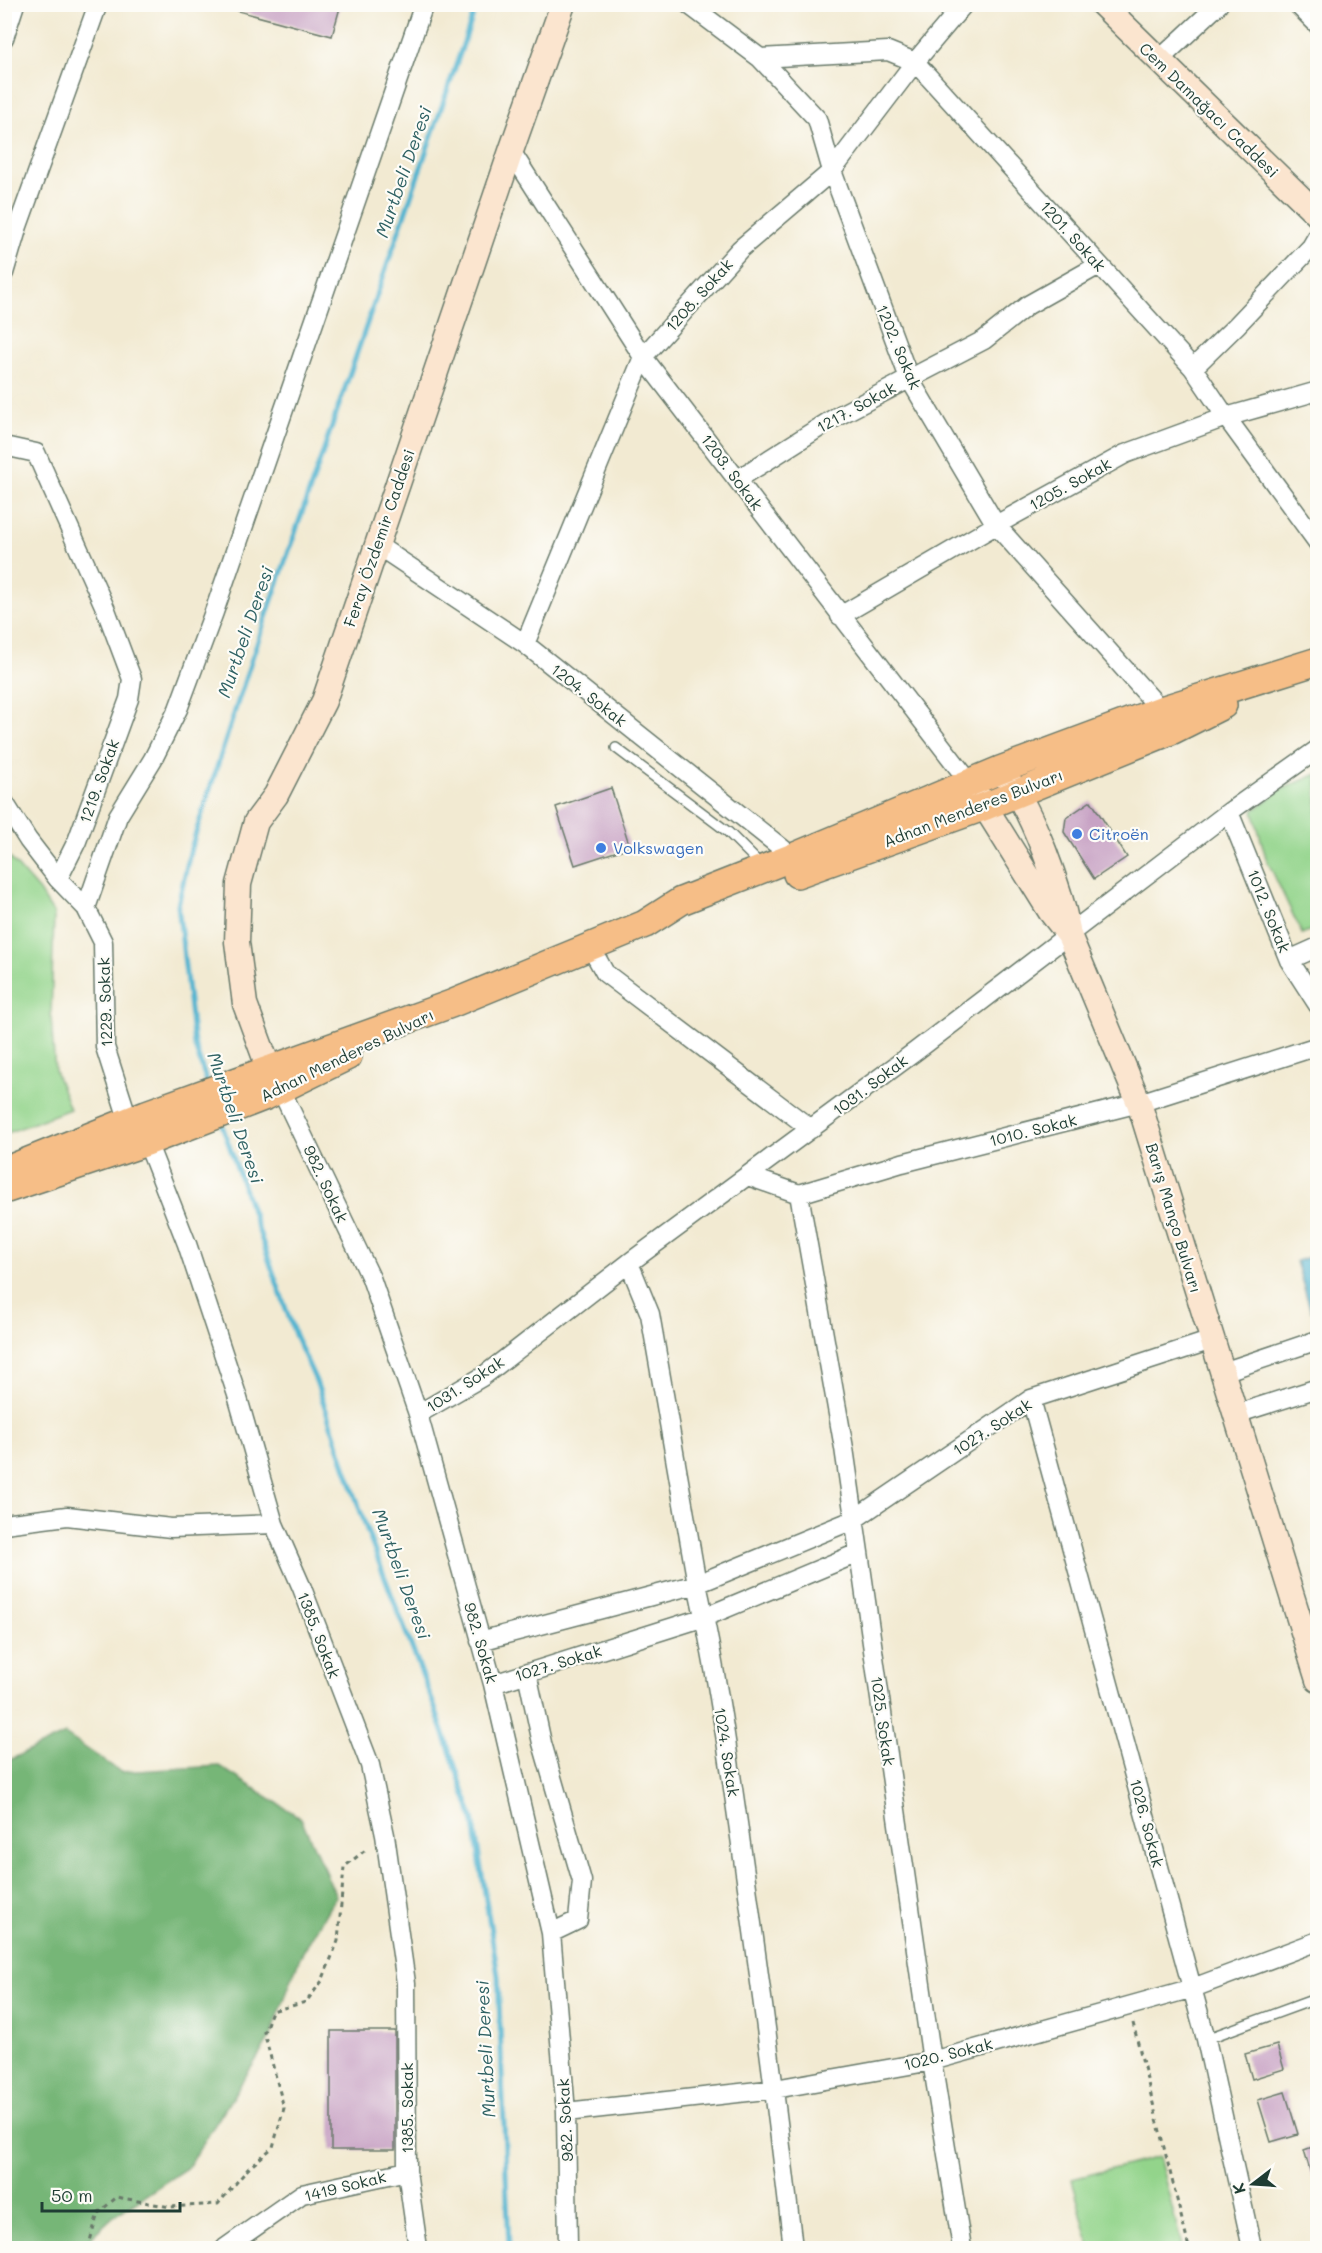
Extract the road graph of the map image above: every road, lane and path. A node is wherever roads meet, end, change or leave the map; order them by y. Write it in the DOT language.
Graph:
graph roads {
  1 [pos="15,4"];
  2 [pos="98,4"];
  3 [pos="424,4"];
  4 [pos="563,4"];
  5 [pos="688,4"];
  6 [pos="963,4"];
  7 [pos="1102,4"];
  8 [pos="1219,4"];
  9 [pos="1297,4"];
  10 [pos="1317,25"];
  11 [pos="4,38"];
  12 [pos="760,58"];
  13 [pos="1158,61"];
  14 [pos="915,62"];
  15 [pos="511,150"];
  16 [pos="832,171"];
  17 [pos="1317,215"];
  18 [pos="1317,235"];
  19 [pos="1099,264"];
  20 [pos="4,273"];
  21 [pos="643,357"];
  22 [pos="1193,368"];
  23 [pos="909,378"];
  24 [pos="1317,391"];
  25 [pos="1226,417"];
  26 [pos="4,446"];
  27 [pos="738,479"];
  28 [pos="996,525"];
  29 [pos="1317,543"];
  30 [pos="377,545"];
  31 [pos="840,616"];
  32 [pos="525,644"];
  33 [pos="1305,666"];
  34 [pos="1161,710"];
  35 [pos="616,748"];
  36 [pos="1317,749"];
  37 [pos="1000,770"];
  38 [pos="970,783"];
  39 [pos="1018,793"];
  40 [pos="4,802"];
  41 [pos="986,806"];
  42 [pos="1229,812"];
  43 [pos="793,857"];
  44 [pos="764,868"];
  45 [pos="58,879"];
  46 [pos="86,908"];
  47 [pos="645,924"];
  48 [pos="1069,935"];
  49 [pos="590,946"];
  50 [pos="1317,947"];
  51 [pos="1289,960"];
  52 [pos="1317,1005"];
  53 [pos="1317,1046"];
  54 [pos="267,1083"];
  55 [pos="1139,1104"];
  56 [pos="138,1118"];
  57 [pos="811,1129"];
  58 [pos="152,1141"];
  59 [pos="4,1171"];
  60 [pos="748,1176"];
  61 [pos="4,1190"];
  62 [pos="799,1194"];
  63 [pos="629,1263"];
  64 [pos="1212,1340"];
  65 [pos="1317,1340"];
  66 [pos="1223,1372"];
  67 [pos="1317,1388"];
  68 [pos="1031,1400"];
  69 [pos="418,1414"];
  70 [pos="1236,1414"];
  71 [pos="853,1520"];
  72 [pos="4,1524"];
  73 [pos="273,1524"];
  74 [pos="858,1553"];
  75 [pos="697,1584"];
  76 [pos="705,1617"];
  77 [pos="480,1641"];
  78 [pos="527,1673"];
  79 [pos="1317,1680"];
  80 [pos="493,1684"];
  81 [pos="385,1835"];
  82 [pos="551,1933"];
  83 [pos="1317,1941"];
  84 [pos="1193,1988"];
  85 [pos="1317,1998"];
  86 [pos="1129,2005"];
  87 [pos="1206,2039"];
  88 [pos="932,2061"];
  89 [pos="775,2089"];
  90 [pos="566,2112"];
  91 [pos="407,2171"];
  92 [pos="88,2248"];
  93 [pos="225,2248"];
  94 [pos="418,2248"];
  95 [pos="568,2248"];
  96 [pos="793,2248"];
  97 [pos="962,2248"];
  98 [pos="1189,2248"];
  99 [pos="1252,2248"];
  1 -- 11 [label="street"];
  2 -- 20 [label="street"];
  3 -- 46 [label="street"];
  4 -- 15 [label="street, Feray Özdemir Caddesi"];
  5 -- 12 [label="street, 1202. Sokak"];
  6 -- 14 [label="street, 1208. Sokak"];
  7 -- 13 [label="street, Cem Damağacı Caddesi"];
  8 -- 13 [label="street"];
  9 -- 10 [label="street"];
  12 -- 14 [label="street, 1201. Sokak"];
  12 -- 16 [label="street, 1202. Sokak"];
  13 -- 17 [label="street, Cem Damağacı Caddesi"];
  14 -- 16 [label="street, 1208. Sokak"];
  14 -- 19 [label="street, 1201. Sokak"];
  15 -- 21 [label="street, 1203. Sokak"];
  15 -- 30 [label="street, Feray Özdemir Caddesi"];
  16 -- 21 [label="street, 1208. Sokak"];
  16 -- 23 [label="street, 1202. Sokak"];
  18 -- 22 [label="street"];
  19 -- 22 [label="street, 1201. Sokak"];
  19 -- 23 [label="street, 1217. Sokak"];
  21 -- 27 [label="street, 1203. Sokak"];
  21 -- 32 [label="street, 1208. Sokak"];
  22 -- 25 [label="street, 1201. Sokak"];
  23 -- 27 [label="street, 1217. Sokak"];
  23 -- 28 [label="street, 1202. Sokak"];
  24 -- 25 [label="street, 1205. Sokak"];
  25 -- 28 [label="street, 1205. Sokak"];
  25 -- 29 [label="street, 1201. Sokak"];
  26 -- 45 [label="street, 1219. Sokak"];
  27 -- 31 [label="street, 1203. Sokak"];
  28 -- 31 [label="street, 1205. Sokak"];
  28 -- 34 [label="street, 1202. Sokak"];
  30 -- 32 [label="street, 1204. Sokak"];
  30 -- 54 [label="street, Feray Özdemir Caddesi"];
  31 -- 38 [label="street, 1203. Sokak"];
  32 -- 43 [label="street, 1204. Sokak"];
  33 -- 34 [label="main road, Adnan Menderes Bulvarı"];
  33 -- 39 [label="main road, Adnan Menderes Bulvarı"];
  34 -- 37 [label="main road, Adnan Menderes Bulvarı"];
  35 -- 44 [label="lane"];
  36 -- 42 [label="street, 1031. Sokak"];
  37 -- 38 [label="main road, Adnan Menderes Bulvarı"];
  37 -- 39 [label="street"];
  38 -- 41 [label="street, Barış Manço Bulvarı"];
  38 -- 43 [label="main road, Adnan Menderes Bulvarı"];
  39 -- 41 [label="main road, Adnan Menderes Bulvarı"];
  39 -- 48 [label="street"];
  40 -- 45 [label="street, 1229. Sokak"];
  41 -- 47 [label="main road, Adnan Menderes Bulvarı"];
  41 -- 48 [label="street, Barış Manço Bulvarı"];
  42 -- 48 [label="street, 1031. Sokak"];
  42 -- 51 [label="street, 1012. Sokak"];
  43 -- 44 [label="main road, Adnan Menderes Bulvarı"];
  44 -- 47 [label="main road, Adnan Menderes Bulvarı"];
  45 -- 46 [label="street, 1229. Sokak"];
  46 -- 56 [label="street, 1229. Sokak"];
  47 -- 49 [label="main road, Adnan Menderes Bulvarı"];
  48 -- 55 [label="street, Barış Manço Bulvarı"];
  48 -- 57 [label="street, 1031. Sokak"];
  49 -- 54 [label="main road, Adnan Menderes Bulvarı"];
  49 -- 57 [label="street"];
  50 -- 51 [label="street"];
  51 -- 52 [label="street, 1012. Sokak"];
  53 -- 55 [label="street, 1010. Sokak"];
  54 -- 56 [label="main road, Adnan Menderes Bulvarı"];
  54 -- 58 [label="main road, Adnan Menderes Bulvarı"];
  54 -- 69 [label="street, 982. Sokak"];
  55 -- 62 [label="street, 1010. Sokak"];
  55 -- 64 [label="street, Barış Manço Bulvarı"];
  56 -- 58 [label="street, 1385. Sokak"];
  56 -- 59 [label="main road, Adnan Menderes Bulvarı"];
  57 -- 60 [label="street, 1031. Sokak"];
  58 -- 61 [label="main road, Adnan Menderes Bulvarı"];
  58 -- 73 [label="street, 1385. Sokak"];
  60 -- 62 [label="street"];
  60 -- 63 [label="street, 1031. Sokak"];
  62 -- 71 [label="street, 1025. Sokak"];
  63 -- 69 [label="street, 1031. Sokak"];
  63 -- 75 [label="street, 1024. Sokak"];
  64 -- 66 [label="street, Barış Manço Bulvarı"];
  64 -- 68 [label="street, 1027. Sokak"];
  65 -- 66 [label="street"];
  66 -- 70 [label="street, Barış Manço Bulvarı"];
  67 -- 70 [label="street"];
  68 -- 71 [label="street, 1027. Sokak"];
  68 -- 84 [label="street, 1026. Sokak"];
  69 -- 77 [label="street, 982. Sokak"];
  70 -- 79 [label="street, Barış Manço Bulvarı"];
  71 -- 74 [label="street, 1025. Sokak"];
  71 -- 75 [label="street, 1027. Sokak"];
  72 -- 73 [label="street"];
  73 -- 81 [label="street, 1385. Sokak"];
  74 -- 76 [label="street, 1027. Sokak"];
  74 -- 88 [label="street, 1025. Sokak"];
  75 -- 76 [label="street, 1024. Sokak"];
  75 -- 77 [label="street, 1027. Sokak"];
  76 -- 78 [label="street, 1027. Sokak"];
  76 -- 89 [label="street, 1024. Sokak"];
  77 -- 80 [label="street, 982. Sokak"];
  78 -- 80 [label="street, 1027. Sokak"];
  78 -- 82 [label="street"];
  80 -- 82 [label="street, 982. Sokak"];
  81 -- 91 [label="street, 1385. Sokak"];
  81 -- 92 [label="path"];
  82 -- 90 [label="street, 982. Sokak"];
  83 -- 84 [label="street, 1020. Sokak"];
  84 -- 86 [label="street, 1020. Sokak"];
  84 -- 87 [label="street, 1026. Sokak"];
  85 -- 87 [label="lane"];
  86 -- 88 [label="street, 1020. Sokak"];
  86 -- 98 [label="path"];
  87 -- 99 [label="street, 1026. Sokak"];
  88 -- 89 [label="street, 1020. Sokak"];
  88 -- 97 [label="street, 1025. Sokak"];
  89 -- 90 [label="street, 1020. Sokak"];
  89 -- 96 [label="street, 1024. Sokak"];
  90 -- 95 [label="street, 982. Sokak"];
  91 -- 93 [label="street, 1419 Sokak"];
  91 -- 94 [label="street, 1385. Sokak"];
}
